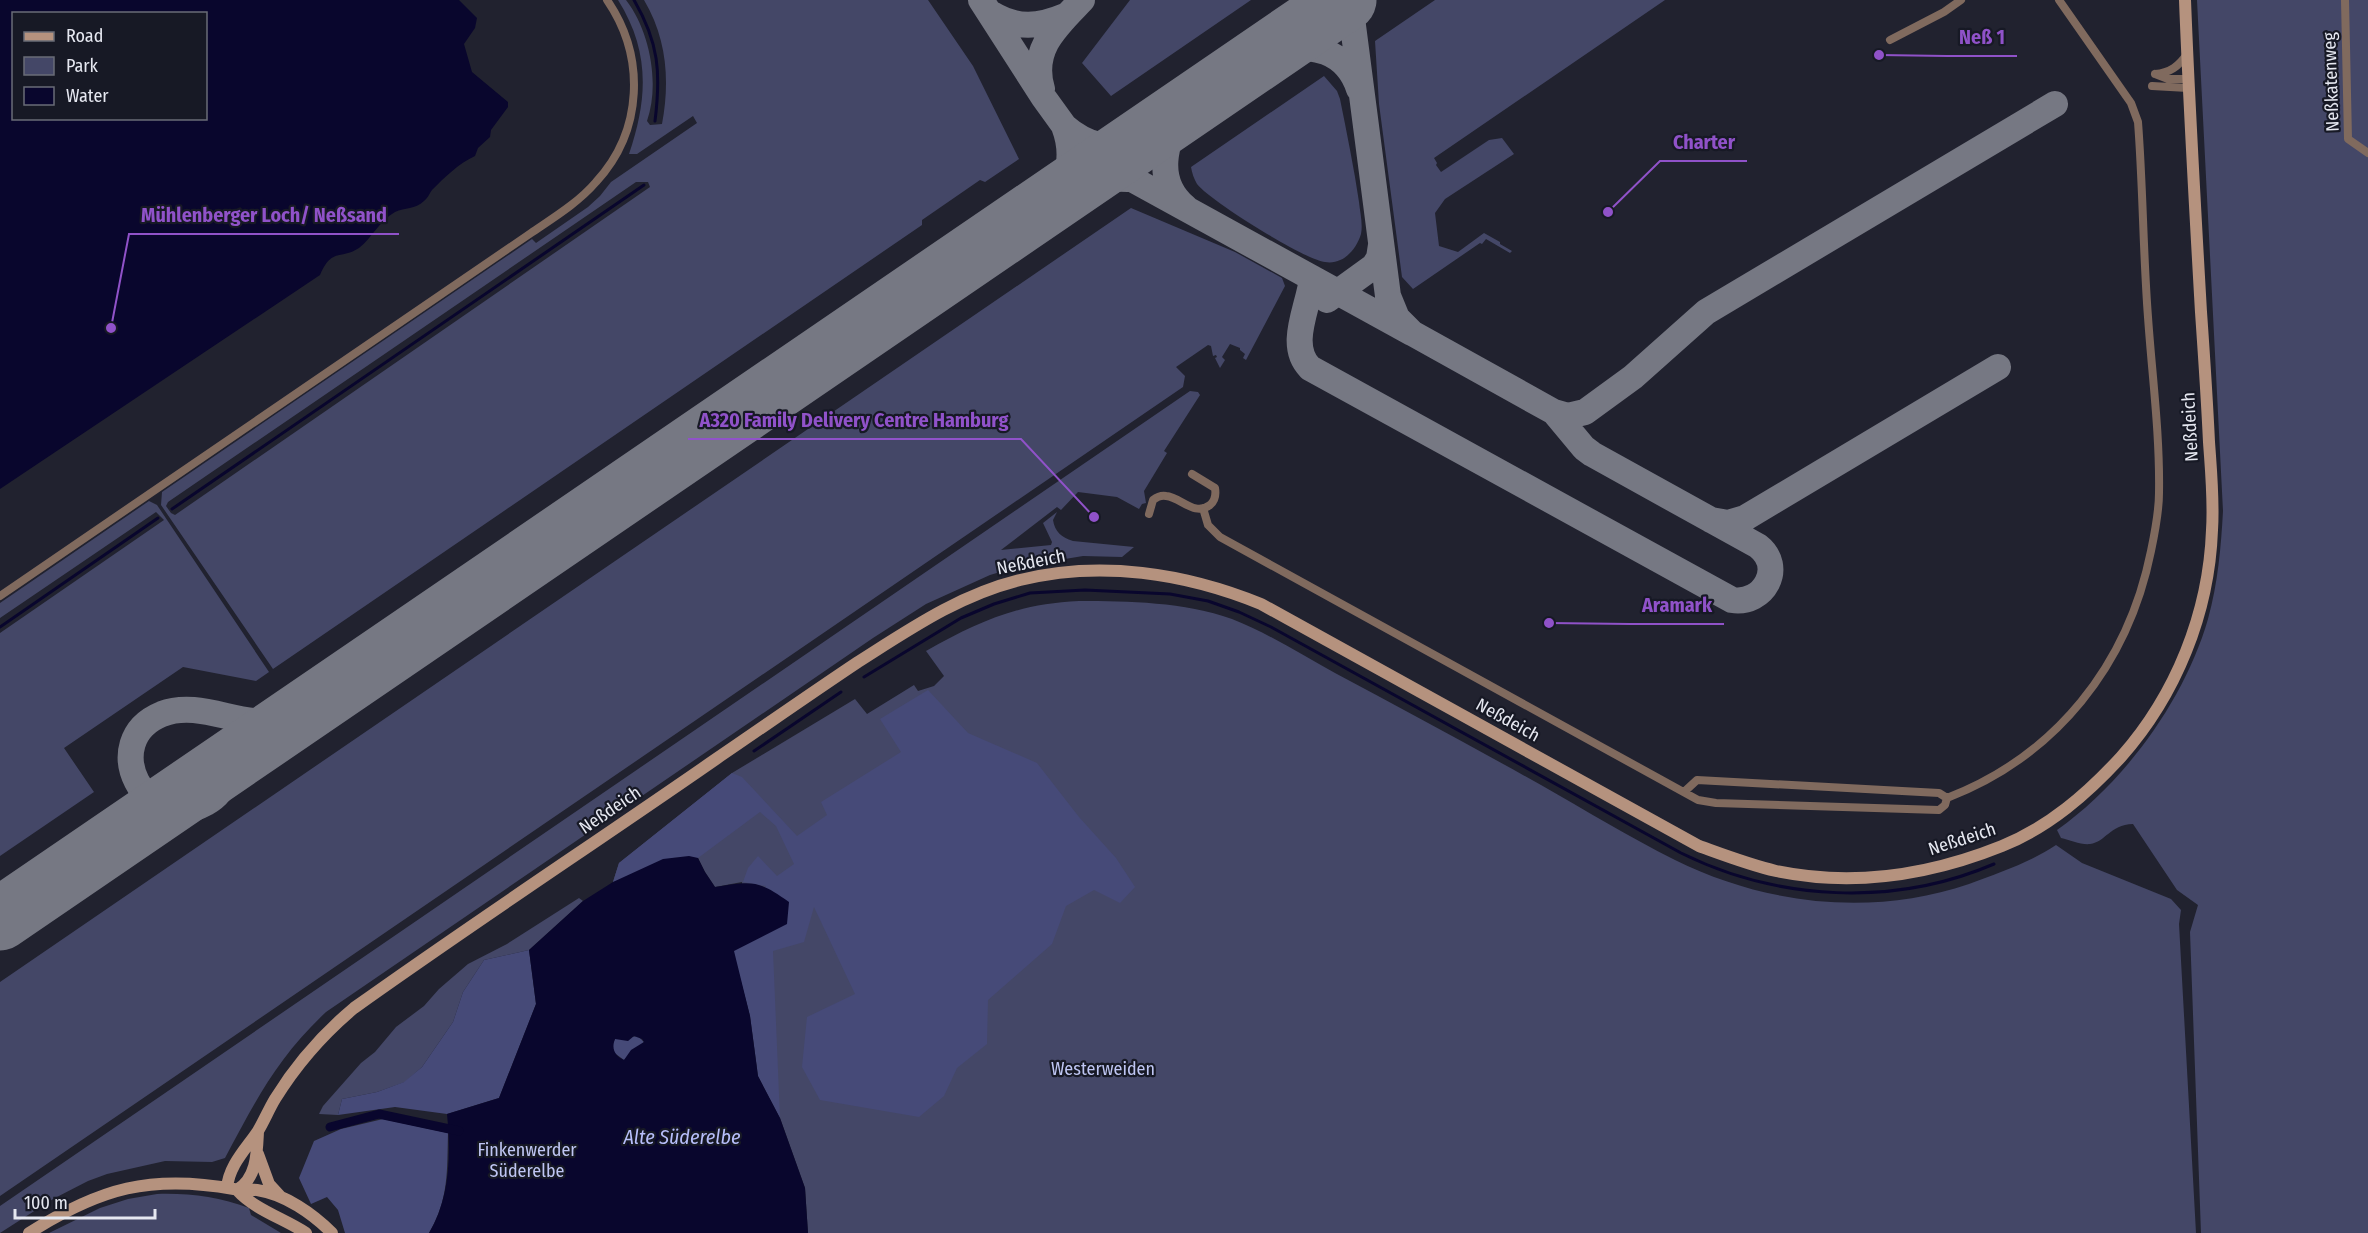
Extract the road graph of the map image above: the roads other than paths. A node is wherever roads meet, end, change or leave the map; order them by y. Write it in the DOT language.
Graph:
graph roads {
  1 [pos="607,0"];
  2 [pos="1961,0"];
  3 [pos="2059,0"];
  4 [pos="2185,0"];
  5 [pos="2344,0"];
  6 [pos="1890,40"];
  7 [pos="2187,54"];
  8 [pos="2188,84"];
  9 [pos="2152,86"];
  10 [pos="2368,153"];
  11 [pos="1192,474"];
  12 [pos="1203,508"];
  13 [pos="1149,514"];
  14 [pos="0,596"];
  15 [pos="1684,792"];
  16 [pos="1947,798"];
  17 [pos="258,1131"];
  18 [pos="257,1153"];
  19 [pos="232,1189"];
  20 [pos="286,1200"];
  21 [pos="29,1233"];
  22 [pos="306,1233"];
  23 [pos="332,1233"];
  1 -- 14 [label="street"];
  2 -- 6 [label="street"];
  3 -- 16 [label="street"];
  4 -- 7 [label="street, Neßdeich"];
  5 -- 10 [label="street, Neßkatenweg"];
  7 -- 8 [label="street, Neßdeich"];
  7 -- 8 [label="street"];
  8 -- 9 [label="street"];
  8 -- 17 [label="street, Neßdeich"];
  11 -- 12 [label="street"];
  12 -- 13 [label="street"];
  12 -- 15 [label="street"];
  15 -- 16 [label="street"];
  15 -- 16 [label="street"];
  17 -- 18 [label="street, Neßdeich"];
  17 -- 19 [label="street, Neßdeich"];
  18 -- 19 [label="street, Neßdeich"];
  18 -- 20 [label="street"];
  19 -- 20 [label="street"];
  19 -- 21 [label="street"];
  19 -- 22 [label="street"];
  20 -- 23 [label="street"];
}
